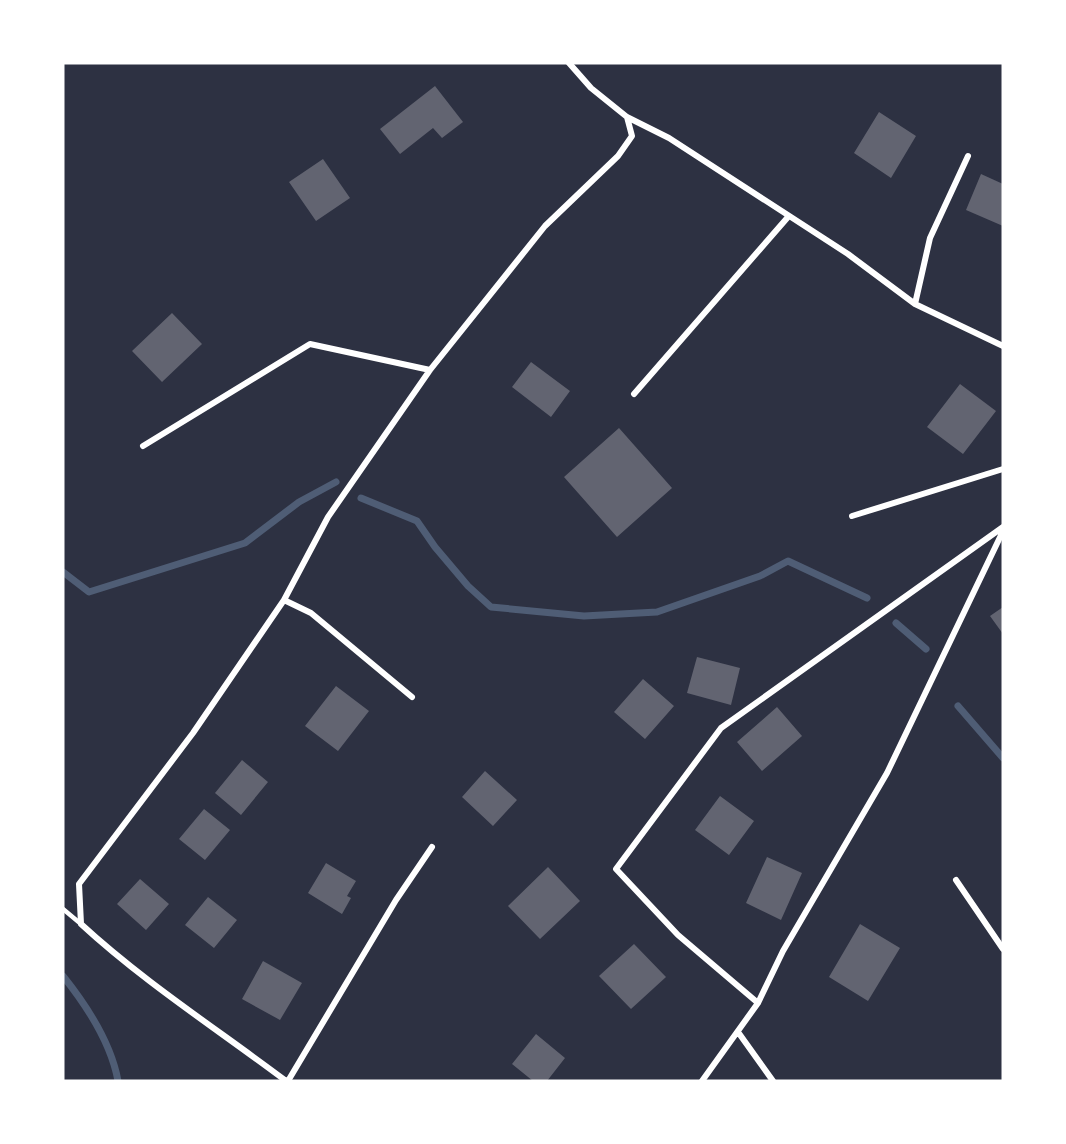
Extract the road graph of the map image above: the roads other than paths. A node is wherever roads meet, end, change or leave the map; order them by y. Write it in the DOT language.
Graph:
graph roads {
  1 [pos="569,63"];
  2 [pos="627,117"];
  3 [pos="968,156"];
  4 [pos="788,218"];
  5 [pos="915,304"];
  6 [pos="1003,346"];
  7 [pos="430,370"];
  8 [pos="634,394"];
  9 [pos="143,446"];
  10 [pos="1003,469"];
  11 [pos="852,516"];
  12 [pos="1003,529"];
  13 [pos="284,600"];
  14 [pos="412,697"];
  15 [pos="432,847"];
  16 [pos="956,880"];
  17 [pos="63,909"];
  18 [pos="81,924"];
  19 [pos="1003,949"];
  20 [pos="758,1003"];
  21 [pos="738,1032"];
  22 [pos="287,1081"];
  23 [pos="702,1081"];
  24 [pos="773,1081"];
  1 -- 2 [label="street"];
  2 -- 4 [label="street"];
  2 -- 7 [label="street"];
  3 -- 5 [label="street"];
  4 -- 5 [label="street"];
  4 -- 8 [label="street"];
  5 -- 6 [label="street"];
  7 -- 9 [label="street"];
  7 -- 13 [label="street"];
  10 -- 11 [label="street"];
  12 -- 20 [label="street"];
  12 -- 20 [label="street"];
  13 -- 14 [label="street"];
  13 -- 18 [label="street"];
  15 -- 22 [label="street"];
  16 -- 19 [label="street"];
  17 -- 18 [label="lane"];
  18 -- 22 [label="street"];
  20 -- 21 [label="street"];
  21 -- 23 [label="street"];
  21 -- 24 [label="street"];
}
